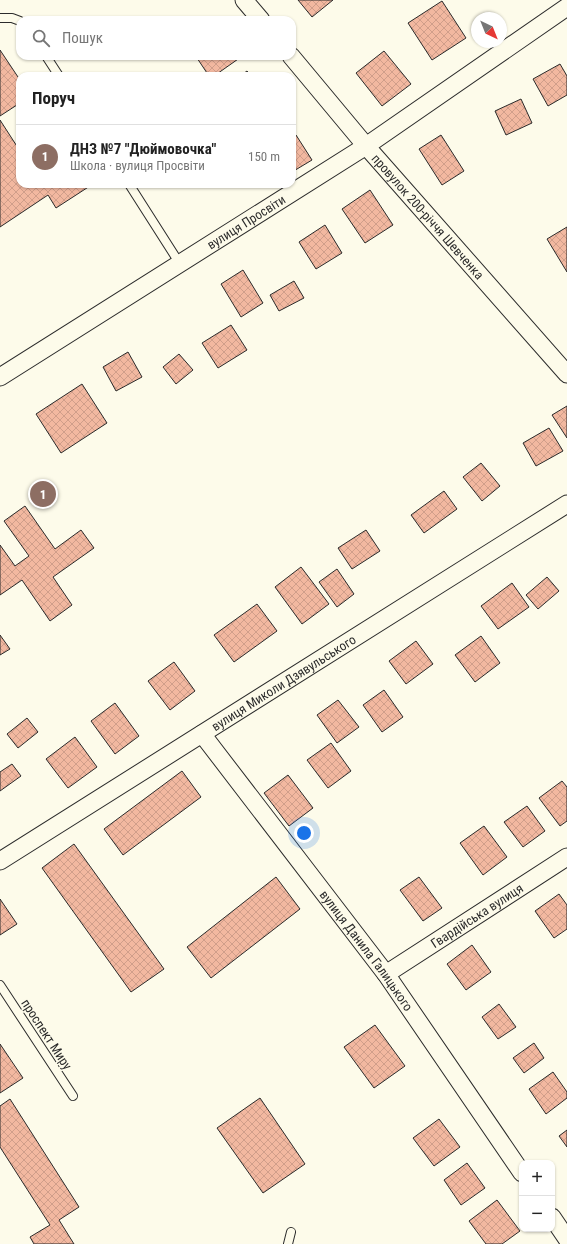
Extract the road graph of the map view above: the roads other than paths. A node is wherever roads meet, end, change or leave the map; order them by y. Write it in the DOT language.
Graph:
graph roads {
  1 [pos="244,0"];
  2 [pos="567,7"];
  3 [pos="258,16"];
  4 [pos="0,18"];
  5 [pos="16,20"];
  6 [pos="49,60"];
  7 [pos="294,60"];
  8 [pos="56,72"];
  9 [pos="366,146"];
  10 [pos="132,188"];
  11 [pos="180,264"];
  12 [pos="567,374"];
  13 [pos="0,377"];
  14 [pos="567,504"];
  15 [pos="202,734"];
  16 [pos="567,857"];
  17 [pos="1,859"];
  18 [pos="386,974"];
  19 [pos="0,985"];
  20 [pos="73,1096"];
  21 [pos="519,1169"];
  22 [pos="555,1221"];
  23 [pos="291,1232"];
  24 [pos="567,1239"];
  25 [pos="288,1244"];
  1 -- 3 [label="street"];
  2 -- 9 [label="street, вулиця Просвіти"];
  4 -- 5 [label="lane"];
  6 -- 8 [label="lane"];
  7 -- 9 [label="street, провулок 200-річчя Шевченка"];
  9 -- 11 [label="street, вулиця Просвіти"];
  9 -- 12 [label="street, провулок 200-річчя Шевченка"];
  10 -- 11 [label="lane"];
  11 -- 13 [label="street, вулиця Просвіти"];
  14 -- 15 [label="street, вулиця Миколи Дзявульського"];
  15 -- 17 [label="street, вулиця Миколи Дзявульського"];
  15 -- 18 [label="street, вулиця Данила Галицького"];
  16 -- 18 [label="street, Гвардійська вулиця"];
  18 -- 21 [label="street, вулиця Данила Галицького"];
  19 -- 20 [label="lane, проспект Миру"];
  22 -- 24 [label="street"];
  23 -- 25 [label="lane"];
}
